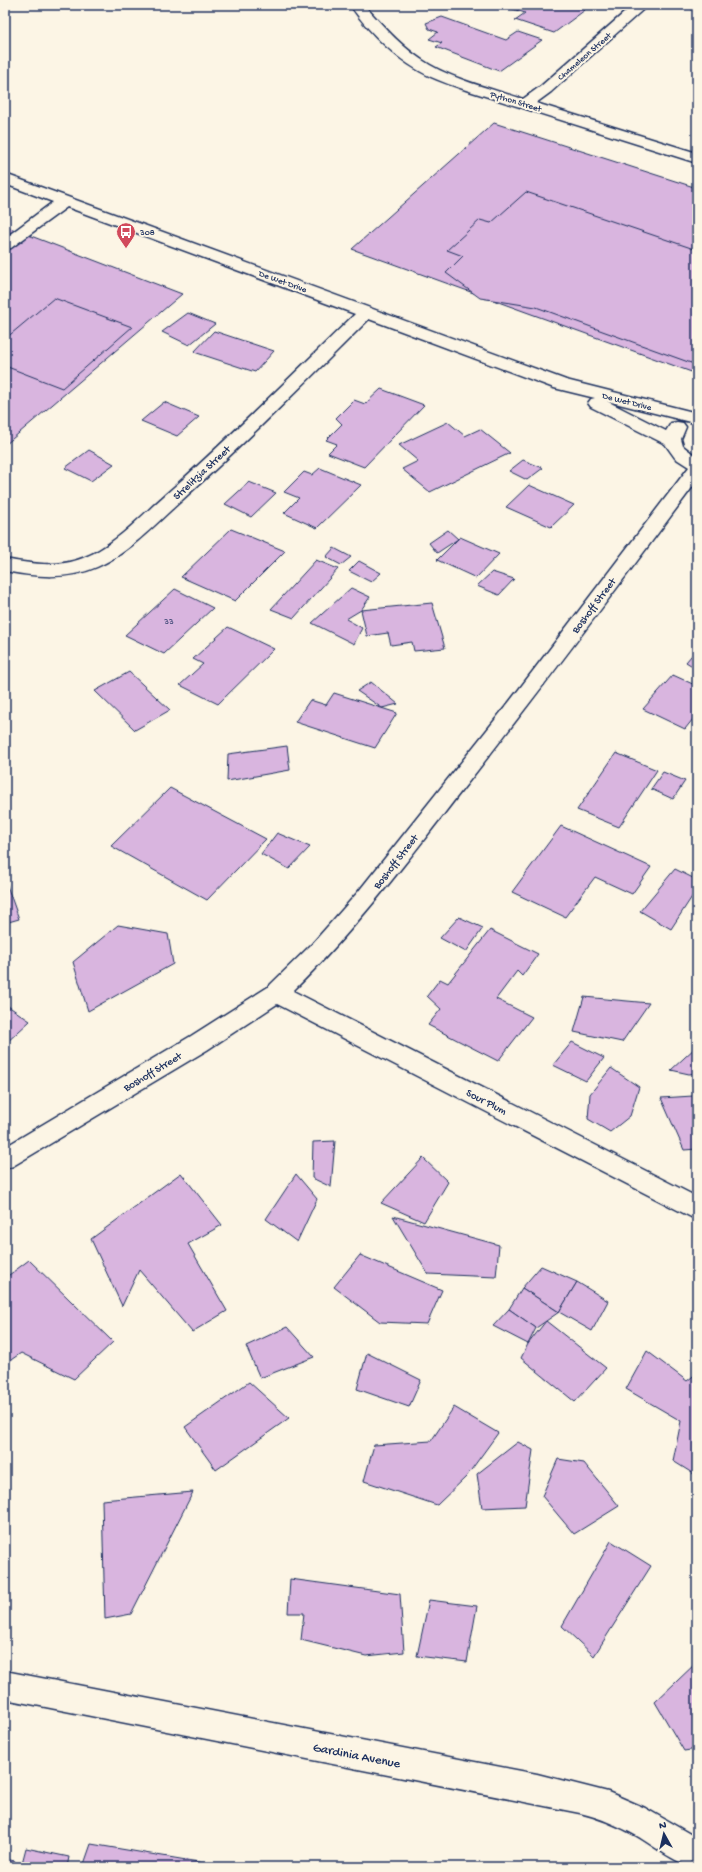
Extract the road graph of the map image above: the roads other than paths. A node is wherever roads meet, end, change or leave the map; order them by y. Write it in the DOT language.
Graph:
graph roads {
  1 [pos="357,5"];
  2 [pos="641,5"];
  3 [pos="525,104"];
  4 [pos="697,158"];
  5 [pos="5,179"];
  6 [pos="65,201"];
  7 [pos="5,245"];
  8 [pos="367,312"];
  9 [pos="560,384"];
  10 [pos="695,418"];
  11 [pos="672,441"];
  12 [pos="697,464"];
  13 [pos="697,468"];
  14 [pos="5,565"];
  15 [pos="276,993"];
  16 [pos="5,1159"];
  17 [pos="697,1208"];
  18 [pos="5,1685"];
  19 [pos="697,1855"];
  1 -- 3 [label="street, Python Street"];
  2 -- 3 [label="street, Chameleon Street"];
  3 -- 4 [label="street, Python Street"];
  5 -- 6 [label="street, De Wet Drive"];
  6 -- 7 [label="street"];
  6 -- 8 [label="street, De Wet Drive"];
  8 -- 9 [label="street, De Wet Drive"];
  8 -- 14 [label="street, Strelitzia Street"];
  9 -- 10 [label="street, De Wet Drive"];
  9 -- 11 [label="street, De Wet Drive"];
  10 -- 11 [label="street"];
  11 -- 12 [label="street"];
  13 -- 15 [label="street, Boshoff Street"];
  15 -- 16 [label="street, Boshoff Street"];
  15 -- 17 [label="street, Sour Plum"];
  18 -- 19 [label="street, Gardinia Avenue"];
}
